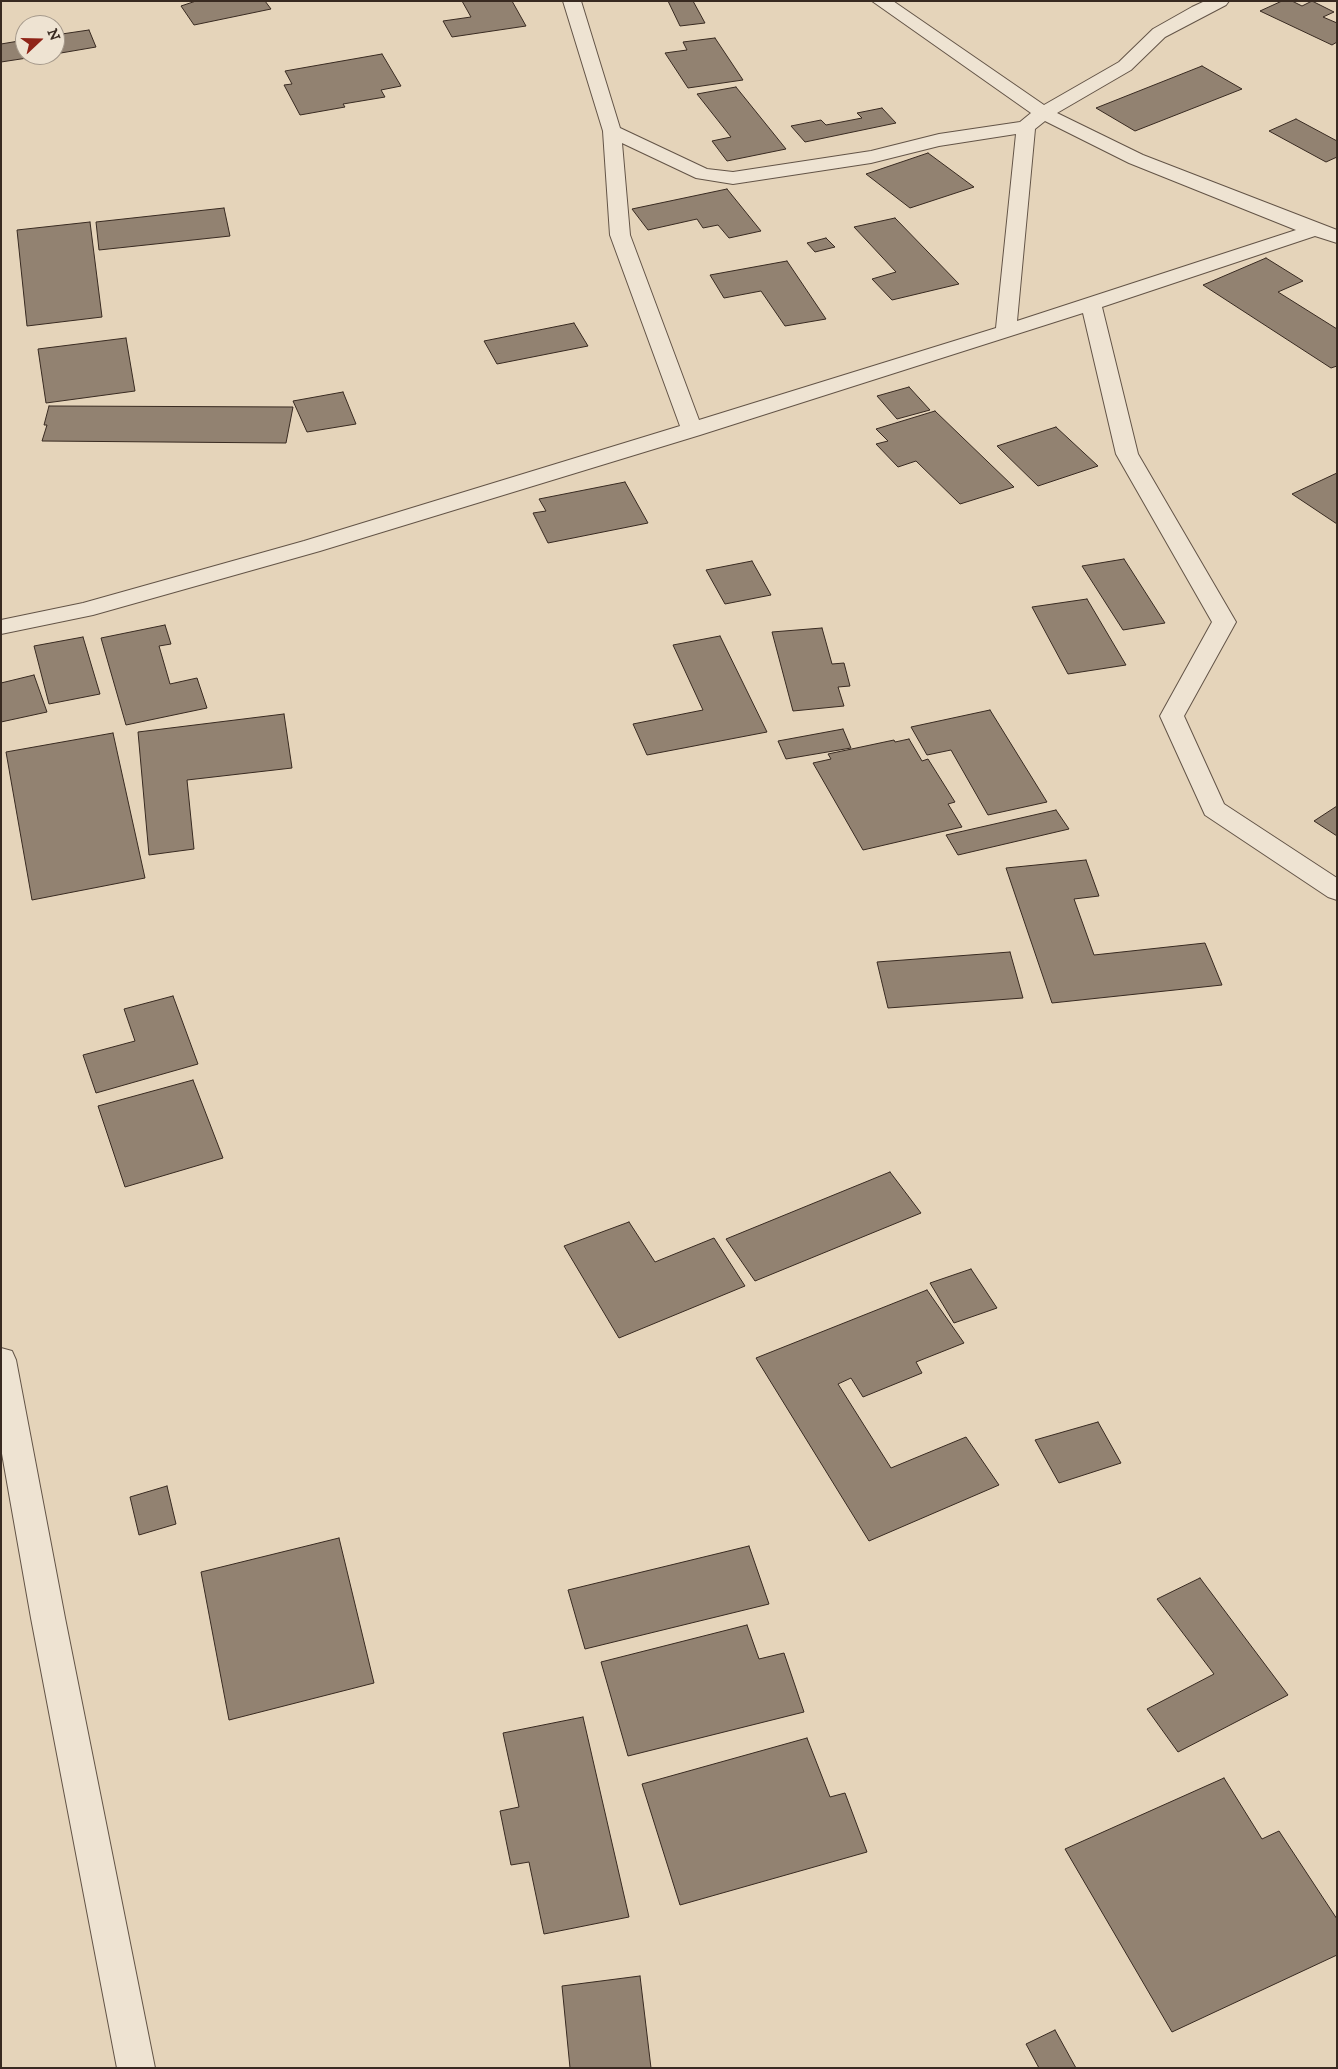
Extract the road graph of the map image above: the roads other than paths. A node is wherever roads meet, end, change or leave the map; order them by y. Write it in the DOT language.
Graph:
graph roads {
  1 [pos="572,1"];
  2 [pos="881,1"];
  3 [pos="1220,1"];
  4 [pos="1043,112"];
  5 [pos="1026,127"];
  6 [pos="612,131"];
  7 [pos="1315,230"];
  8 [pos="1337,237"];
  9 [pos="1091,304"];
  10 [pos="1006,332"];
  11 [pos="692,430"];
  12 [pos="1,627"];
  13 [pos="1337,892"];
  14 [pos="1,1360"];
  15 [pos="136,2068"];
  1 -- 6 [label="street"];
  2 -- 4 [label="street"];
  3 -- 4 [label="street"];
  4 -- 5 [label="street"];
  4 -- 7 [label="street"];
  5 -- 6 [label="street"];
  5 -- 10 [label="street"];
  6 -- 11 [label="street"];
  7 -- 8 [label="street"];
  7 -- 9 [label="street"];
  9 -- 10 [label="street"];
  9 -- 13 [label="street"];
  10 -- 11 [label="street"];
  11 -- 12 [label="street"];
  14 -- 15 [label="street"];
}
